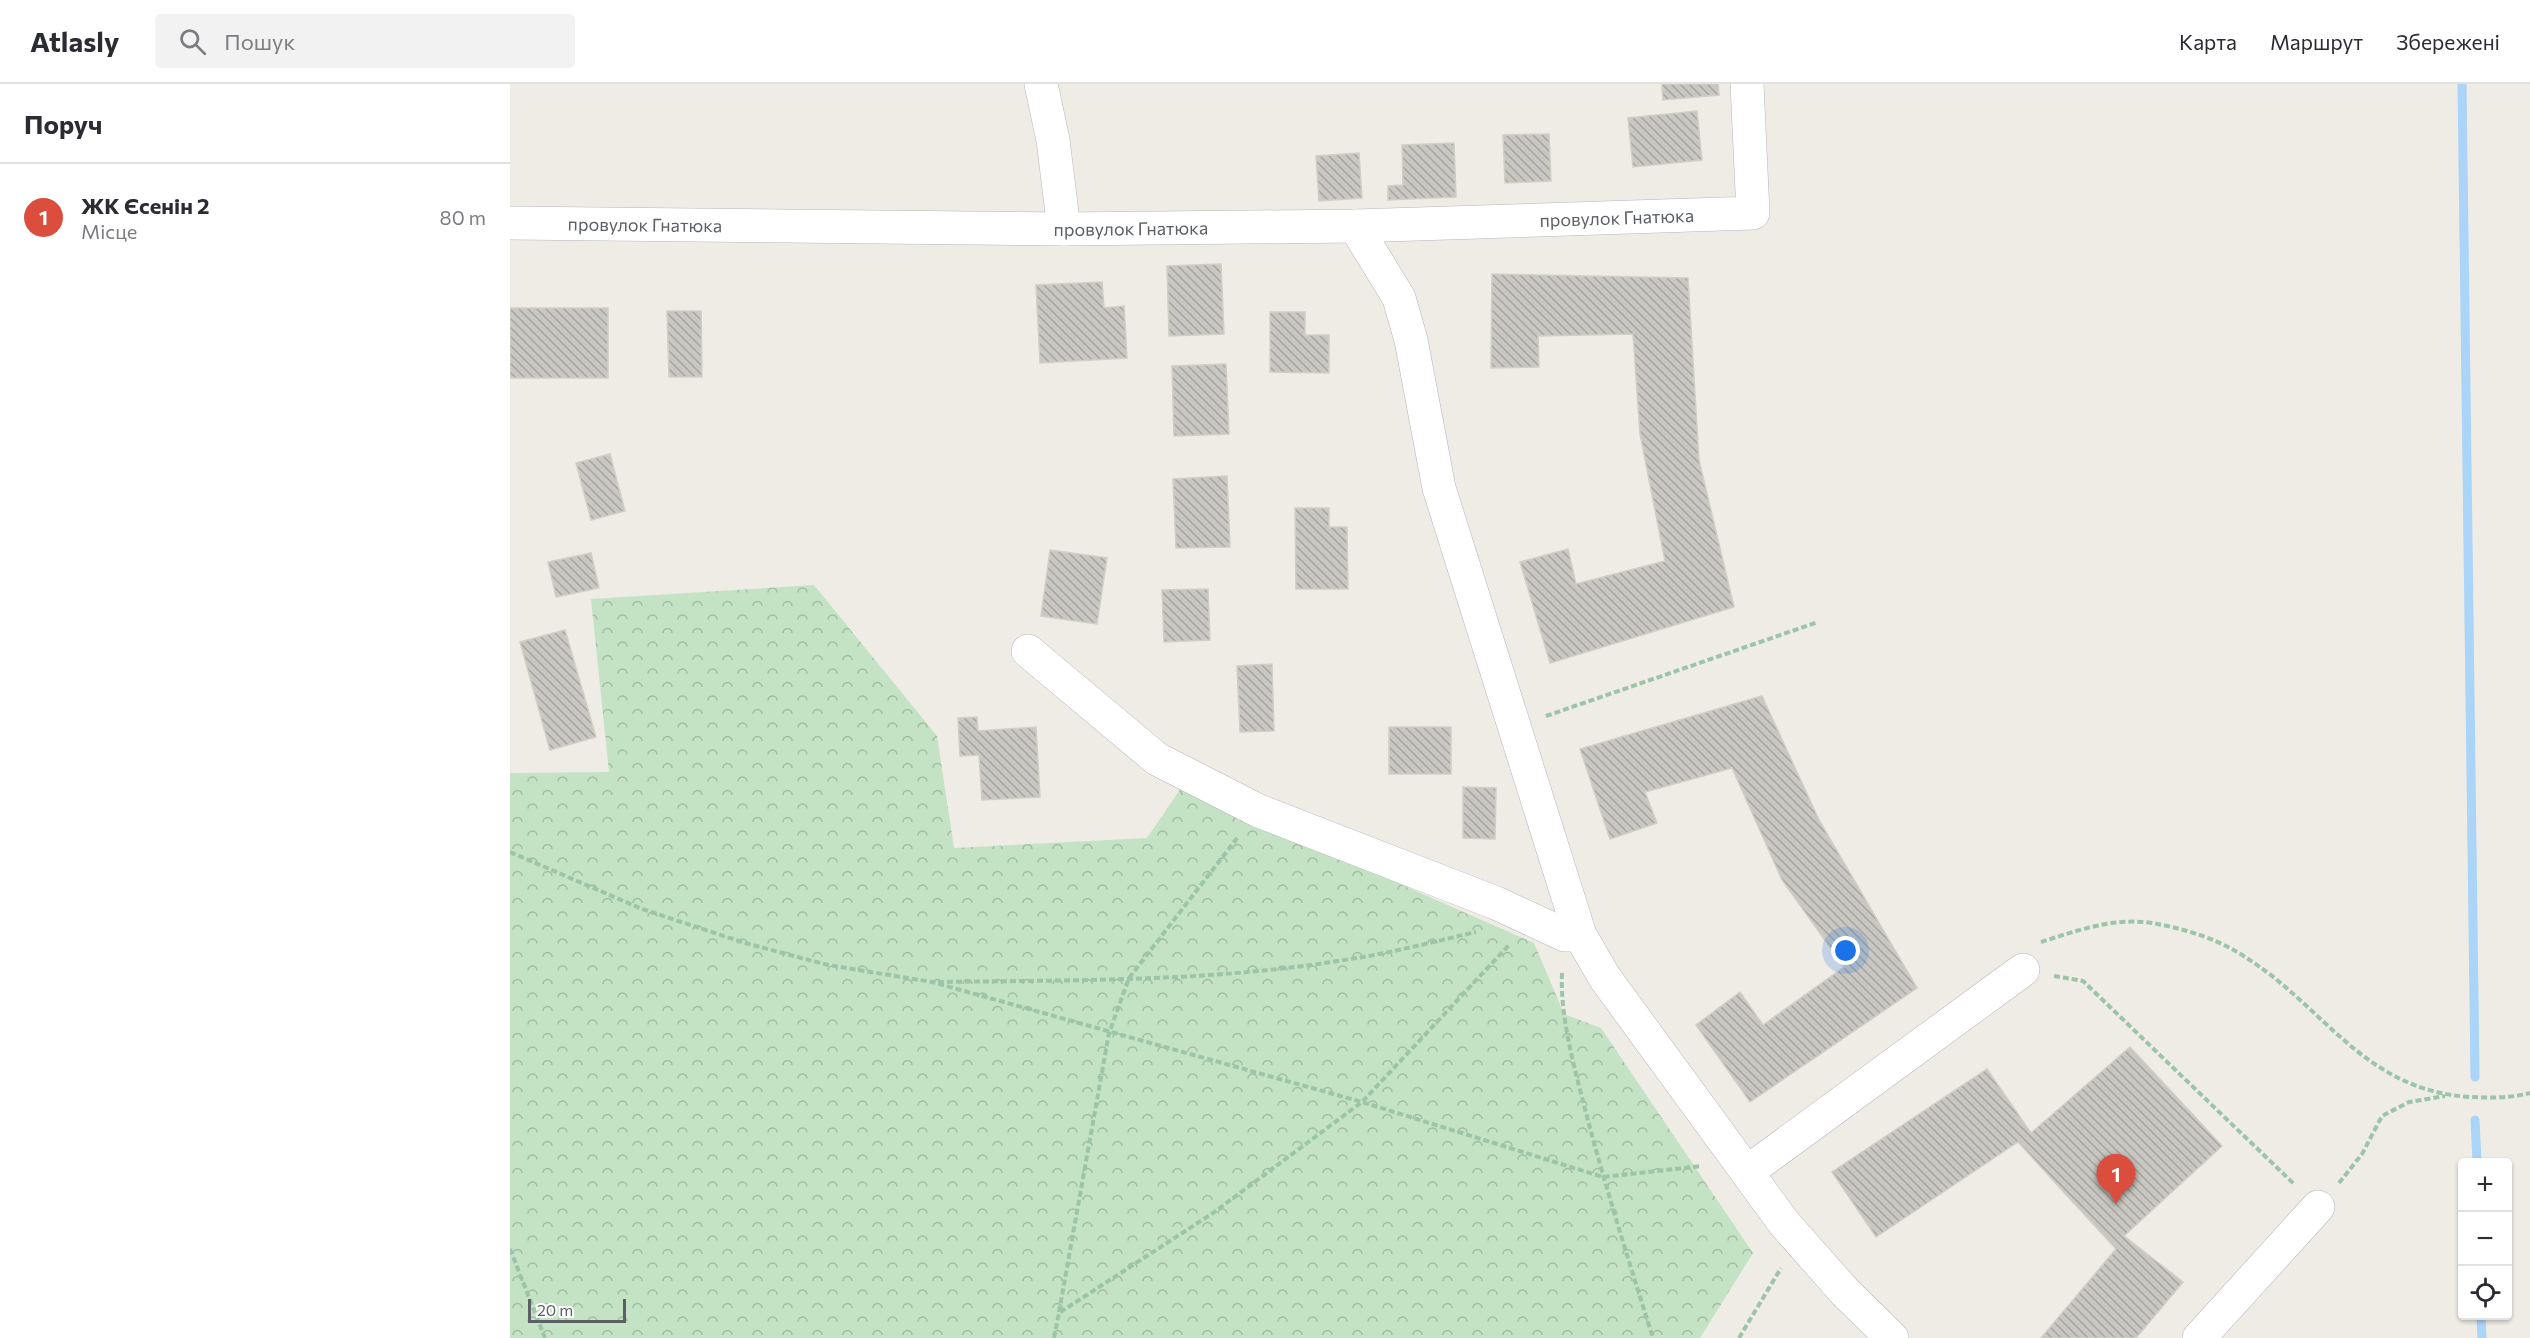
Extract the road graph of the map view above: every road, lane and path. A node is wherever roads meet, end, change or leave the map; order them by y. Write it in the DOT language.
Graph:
graph roads {
  1 [pos="1041,84"];
  2 [pos="1747,84"];
  3 [pos="510,223"];
  4 [pos="1355,226"];
  5 [pos="1064,229"];
  6 [pos="1818,622"];
  7 [pos="1028,651"];
  8 [pos="1514,727"];
  9 [pos="1259,811"];
  10 [pos="510,852"];
  11 [pos="1533,920"];
  12 [pos="1477,932"];
  13 [pos="1573,935"];
  14 [pos="2029,957"];
  15 [pos="1129,978"];
  16 [pos="932,982"];
  17 [pos="1109,1033"];
  18 [pos="2530,1093"];
  19 [pos="2445,1096"];
  20 [pos="1362,1101"];
  21 [pos="1743,1167"];
  22 [pos="1603,1177"];
  23 [pos="2318,1207"];
  24 [pos="1798,1239"];
  25 [pos="510,1249"];
  26 [pos="1059,1313"];
  27 [pos="544,1338"];
  28 [pos="1054,1338"];
  29 [pos="1653,1338"];
  30 [pos="1739,1338"];
  31 [pos="1892,1338"];
  32 [pos="2199,1338"];
  1 -- 5 [label="street"];
  2 -- 4 [label="street, провулок Гнатюка"];
  3 -- 5 [label="street, провулок Гнатюка"];
  4 -- 5 [label="street, провулок Гнатюка"];
  4 -- 8 [label="street"];
  6 -- 8 [label="path"];
  7 -- 9 [label="street"];
  8 -- 13 [label="street"];
  9 -- 11 [label="street"];
  9 -- 15 [label="path"];
  10 -- 16 [label="path"];
  11 -- 13 [label="street"];
  11 -- 20 [label="path"];
  12 -- 15 [label="path"];
  13 -- 21 [label="street"];
  13 -- 22 [label="path"];
  14 -- 19 [label="path"];
  14 -- 21 [label="street"];
  14 -- 23 [label="path"];
  15 -- 16 [label="path"];
  15 -- 17 [label="path"];
  16 -- 17 [label="path"];
  17 -- 20 [label="path"];
  17 -- 26 [label="path"];
  18 -- 19 [label="path"];
  19 -- 23 [label="path"];
  20 -- 22 [label="path"];
  20 -- 26 [label="path"];
  21 -- 22 [label="path"];
  21 -- 24 [label="street"];
  22 -- 29 [label="path"];
  23 -- 32 [label="street"];
  24 -- 30 [label="path"];
  24 -- 31 [label="street"];
  25 -- 27 [label="path"];
  26 -- 28 [label="path"];
}
